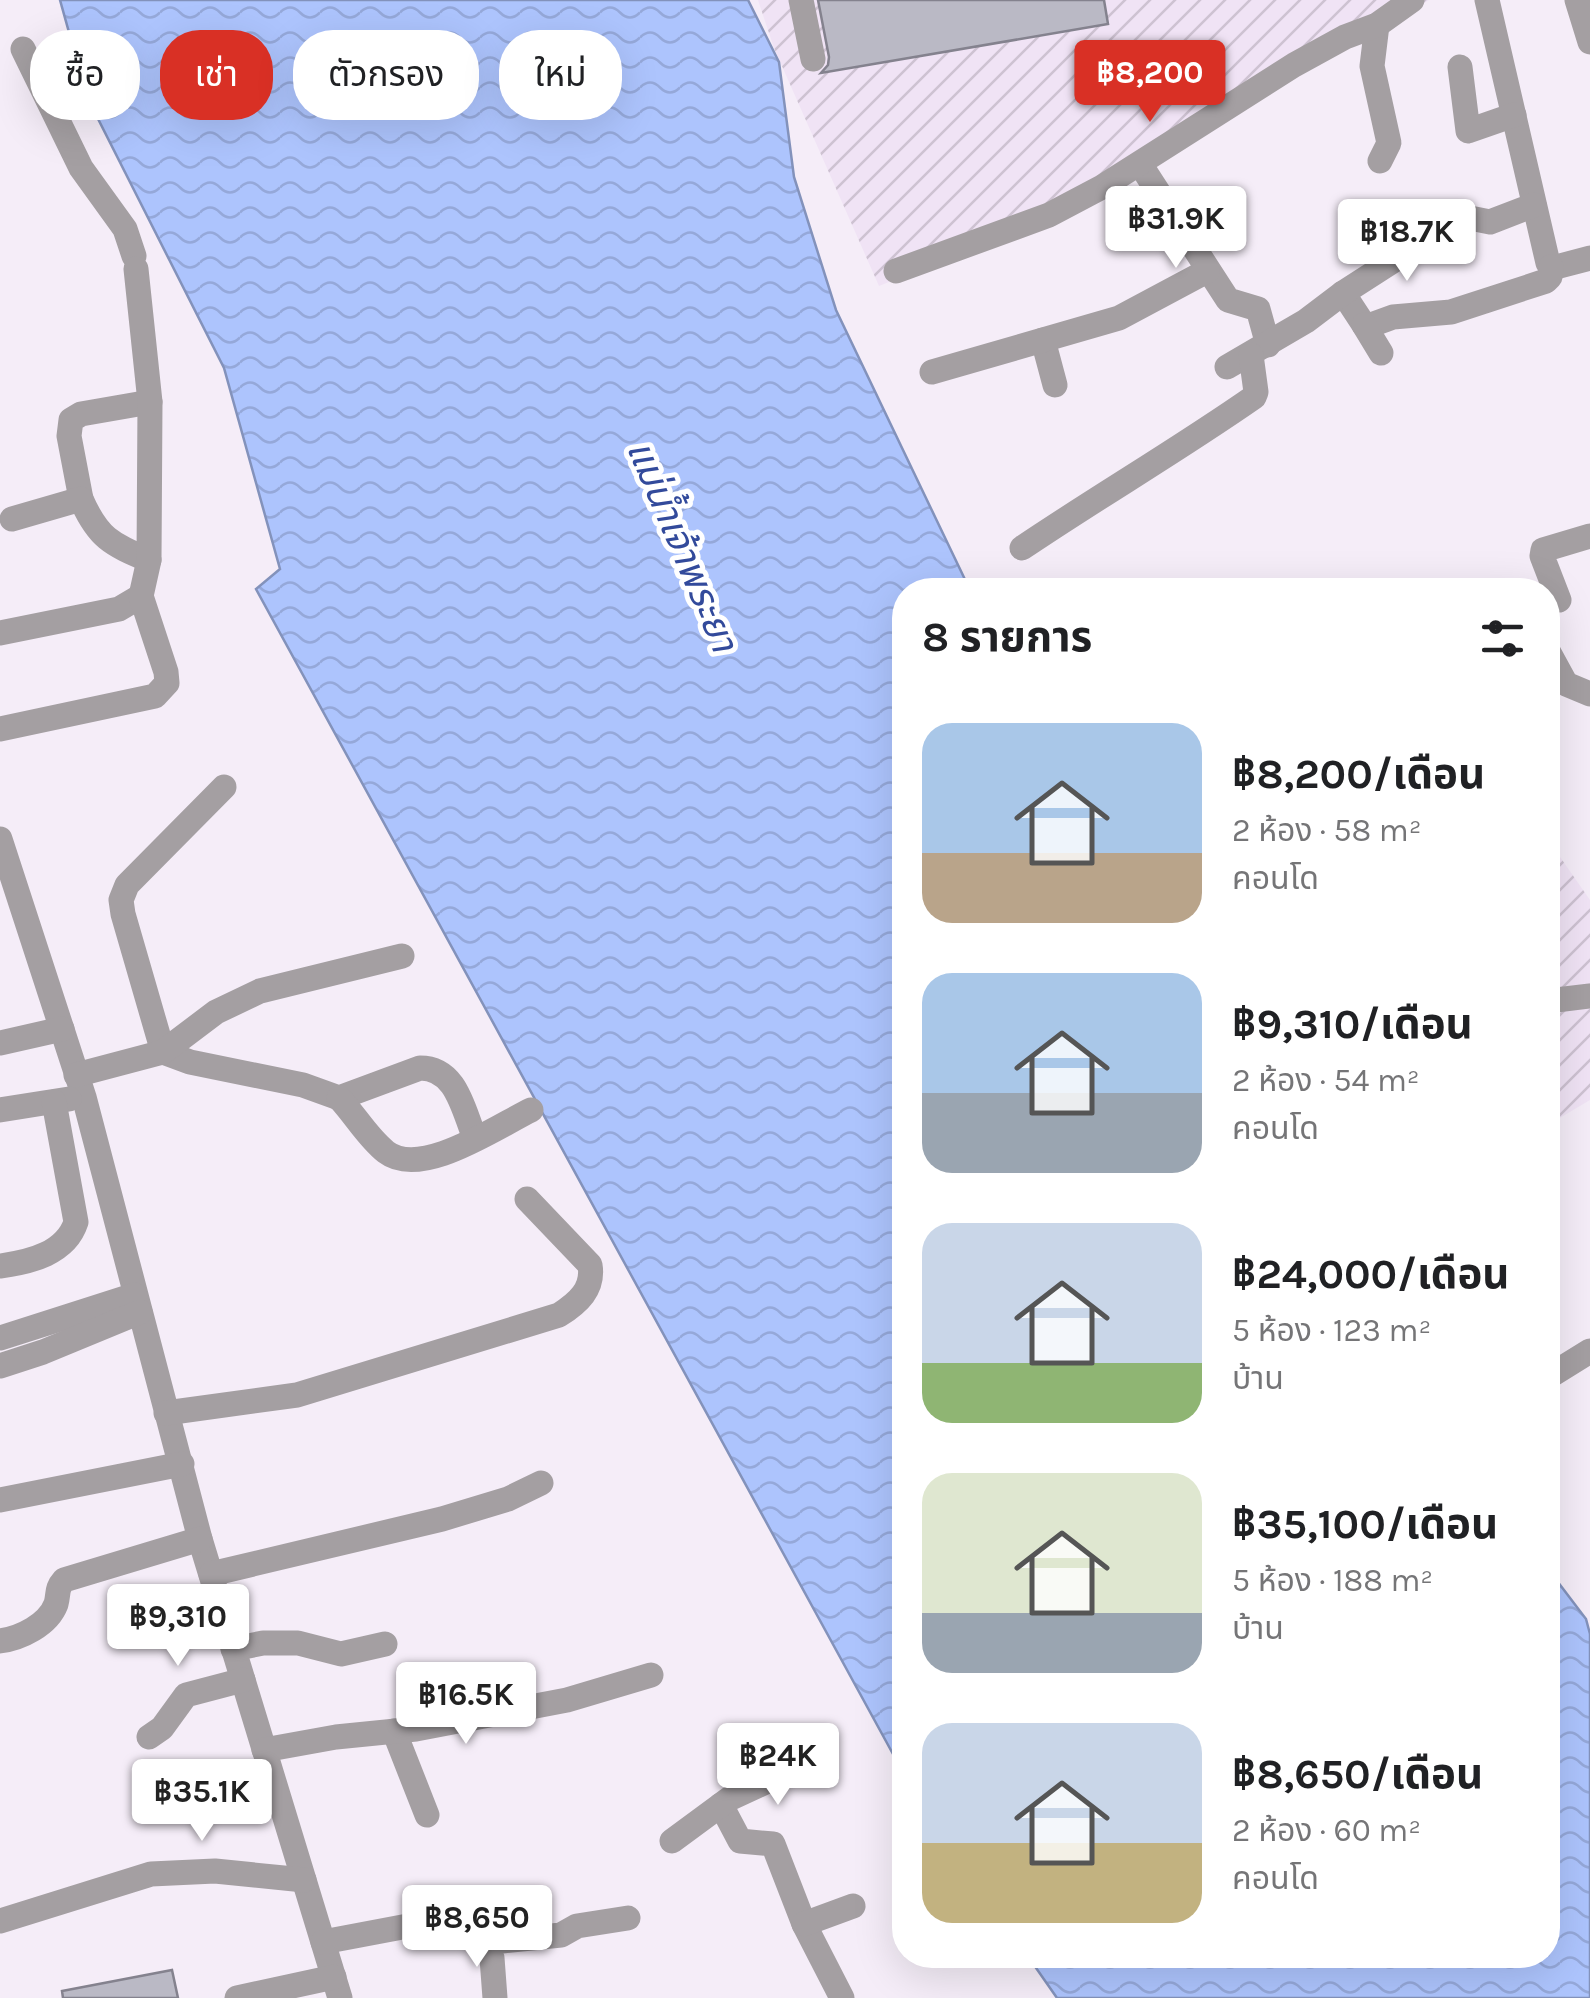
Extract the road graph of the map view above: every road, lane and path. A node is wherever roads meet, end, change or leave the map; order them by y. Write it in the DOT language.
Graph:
graph roads {
  1 [pos="801,0"];
  2 [pos="1412,0"];
  3 [pos="1487,0"];
  4 [pos="1577,0"];
  5 [pos="1377,25"];
  6 [pos="1590,42"];
  7 [pos="23,49"];
  8 [pos="813,59"];
  9 [pos="1460,67"];
  10 [pos="1514,115"];
  11 [pos="1380,161"];
  12 [pos="1140,164"];
  13 [pos="1534,206"];
  14 [pos="1590,258"];
  15 [pos="1551,266"];
  16 [pos="896,272"];
  17 [pos="1207,272"];
  18 [pos="1343,292"];
  19 [pos="1364,324"];
  20 [pos="1043,340"];
  21 [pos="1260,350"];
  22 [pos="1381,353"];
  23 [pos="1227,367"];
  24 [pos="932,372"];
  25 [pos="1055,385"];
  26 [pos="150,402"];
  27 [pos="82,499"];
  28 [pos="12,518"];
  29 [pos="1590,536"];
  30 [pos="1022,548"];
  31 [pos="149,560"];
  32 [pos="1551,578"];
  33 [pos="141,596"];
  34 [pos="0,633"];
  35 [pos="1560,675"];
  36 [pos="1590,694"];
  37 [pos="0,730"];
  38 [pos="224,787"];
  39 [pos="0,839"];
  40 [pos="402,956"];
  41 [pos="1590,996"];
  42 [pos="1560,1000"];
  43 [pos="62,1029"];
  44 [pos="0,1043"];
  45 [pos="163,1052"];
  46 [pos="80,1086"];
  47 [pos="322,1092"];
  48 [pos="54,1102"];
  49 [pos="0,1110"];
  50 [pos="531,1110"];
  51 [pos="475,1138"];
  52 [pos="527,1198"];
  53 [pos="0,1266"];
  54 [pos="138,1304"];
  55 [pos="0,1338"];
  56 [pos="1590,1352"];
  57 [pos="0,1366"];
  58 [pos="1560,1370"];
  59 [pos="166,1413"];
  60 [pos="182,1464"];
  61 [pos="540,1482"];
  62 [pos="0,1500"];
  63 [pos="200,1539"];
  64 [pos="211,1574"];
  65 [pos="0,1642"];
  66 [pos="384,1644"];
  67 [pos="234,1650"];
  68 [pos="651,1675"];
  69 [pos="243,1680"];
  70 [pos="394,1731"];
  71 [pos="149,1736"];
  72 [pos="264,1750"];
  73 [pos="804,1764"];
  74 [pos="721,1804"];
  75 [pos="427,1816"];
  76 [pos="672,1842"];
  77 [pos="304,1880"];
  78 [pos="853,1906"];
  79 [pos="628,1918"];
  80 [pos="0,1921"];
  81 [pos="804,1924"];
  82 [pos="323,1942"];
  83 [pos="492,1958"];
  84 [pos="337,1988"];
  85 [pos="237,1998"];
  86 [pos="495,1998"];
  87 [pos="842,1998"];
  1 -- 8 [label="street"];
  2 -- 5 [label="street"];
  3 -- 10 [label="street"];
  4 -- 6 [label="street"];
  5 -- 11 [label="street"];
  5 -- 12 [label="street"];
  7 -- 26 [label="street"];
  9 -- 10 [label="street"];
  10 -- 13 [label="street"];
  12 -- 16 [label="street"];
  12 -- 17 [label="street"];
  13 -- 15 [label="street"];
  13 -- 18 [label="street"];
  14 -- 15 [label="street"];
  15 -- 19 [label="street"];
  17 -- 20 [label="street"];
  17 -- 21 [label="street"];
  18 -- 19 [label="street"];
  18 -- 21 [label="street"];
  19 -- 22 [label="street"];
  20 -- 24 [label="street"];
  20 -- 25 [label="street"];
  21 -- 23 [label="street"];
  21 -- 30 [label="street"];
  26 -- 27 [label="street"];
  26 -- 31 [label="street"];
  27 -- 28 [label="street"];
  27 -- 31 [label="street"];
  29 -- 32 [label="street"];
  31 -- 33 [label="street"];
  33 -- 34 [label="street"];
  33 -- 37 [label="street"];
  35 -- 36 [label="street"];
  38 -- 45 [label="street"];
  39 -- 43 [label="street"];
  40 -- 45 [label="street"];
  41 -- 42 [label="street"];
  43 -- 44 [label="street"];
  43 -- 46 [label="street"];
  45 -- 46 [label="street"];
  45 -- 47 [label="street"];
  46 -- 48 [label="street"];
  46 -- 54 [label="street"];
  47 -- 51 [label="street"];
  47 -- 51 [label="street"];
  48 -- 49 [label="street"];
  48 -- 53 [label="street"];
  50 -- 51 [label="street"];
  52 -- 59 [label="street"];
  54 -- 55 [label="street"];
  54 -- 57 [label="street"];
  54 -- 59 [label="street"];
  56 -- 58 [label="street"];
  59 -- 60 [label="street"];
  60 -- 62 [label="street"];
  60 -- 63 [label="street"];
  61 -- 64 [label="street"];
  63 -- 64 [label="street"];
  63 -- 65 [label="street"];
  64 -- 67 [label="street"];
  66 -- 67 [label="street"];
  67 -- 69 [label="street"];
  68 -- 70 [label="street"];
  69 -- 71 [label="street"];
  69 -- 72 [label="street"];
  70 -- 72 [label="street"];
  70 -- 75 [label="street"];
  72 -- 77 [label="street"];
  73 -- 74 [label="street"];
  74 -- 76 [label="street"];
  74 -- 81 [label="street"];
  77 -- 80 [label="street"];
  77 -- 82 [label="street"];
  78 -- 81 [label="street"];
  79 -- 82 [label="street"];
  81 -- 87 [label="street"];
  82 -- 84 [label="street"];
  83 -- 86 [label="street"];
  84 -- 85 [label="street"];
}
